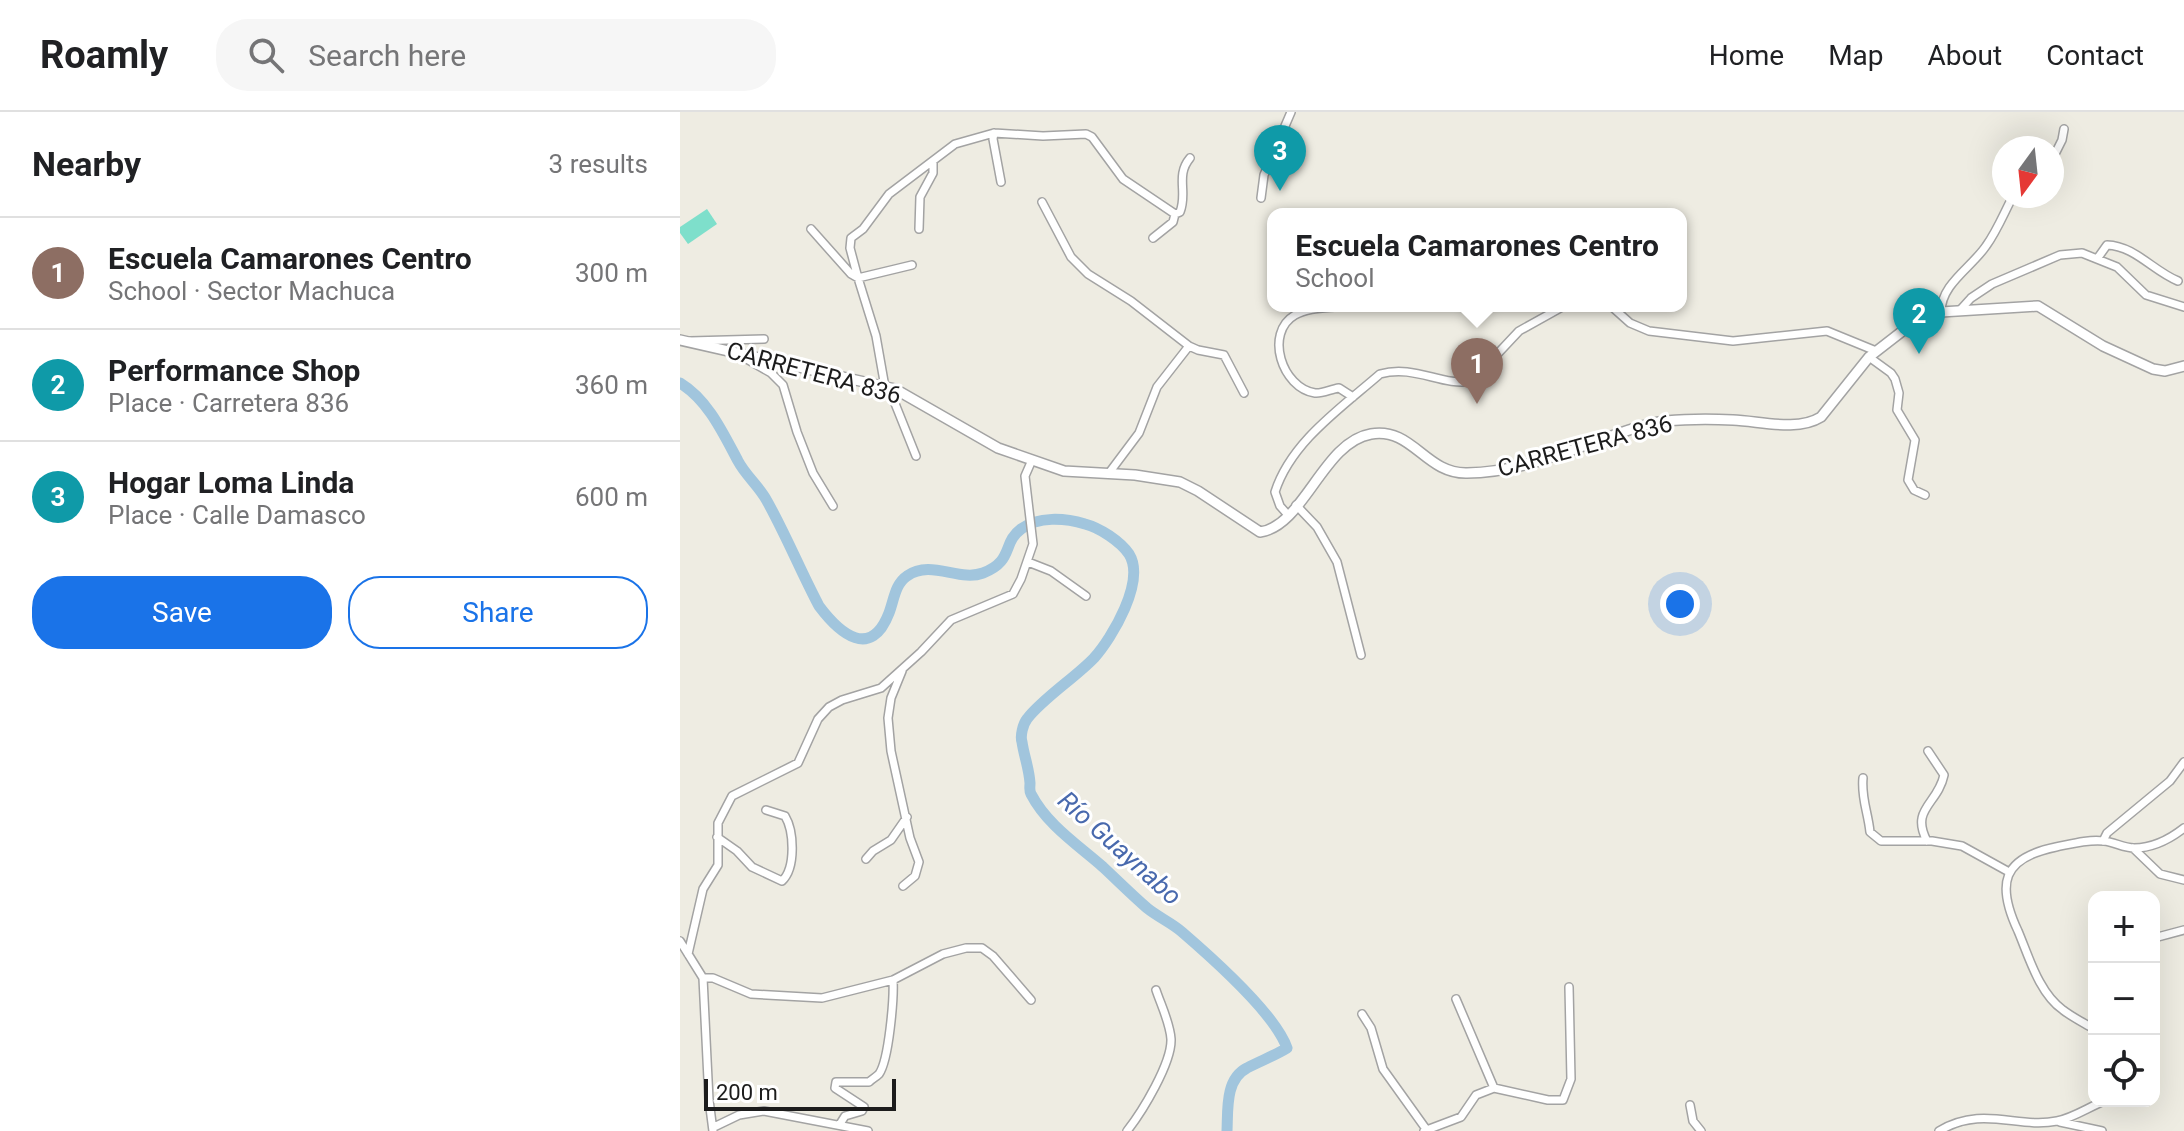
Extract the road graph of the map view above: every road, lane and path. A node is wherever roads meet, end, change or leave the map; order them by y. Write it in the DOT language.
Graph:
graph roads {
  1 [pos="1291,112"];
  2 [pos="2064,129"];
  3 [pos="994,133"];
  4 [pos="2063,136"];
  5 [pos="1190,158"];
  6 [pos="933,163"];
  7 [pos="1001,182"];
  8 [pos="1261,198"];
  9 [pos="1042,202"];
  10 [pos="2006,208"];
  11 [pos="1175,214"];
  12 [pos="811,229"];
  13 [pos="919,229"];
  14 [pos="1153,238"];
  15 [pos="2097,259"];
  16 [pos="912,265"];
  17 [pos="858,278"];
  18 [pos="2178,281"];
  19 [pos="2184,307"];
  20 [pos="1961,309"];
  21 [pos="1301,312"];
  22 [pos="1553,312"];
  23 [pos="1618,312"];
  24 [pos="1941,312"];
  25 [pos="764,339"];
  26 [pos="683,341"];
  27 [pos="1189,346"];
  28 [pos="738,353"];
  29 [pos="1872,354"];
  30 [pos="2184,366"];
  31 [pos="890,388"];
  32 [pos="1244,393"];
  33 [pos="1353,397"];
  34 [pos="916,456"];
  35 [pos="1032,460"];
  36 [pos="1109,473"];
  37 [pos="1925,495"];
  38 [pos="1296,505"];
  39 [pos="833,506"];
  40 [pos="1288,515"];
  41 [pos="1028,562"];
  42 [pos="1086,596"];
  43 [pos="1361,655"];
  44 [pos="903,669"];
  45 [pos="1928,751"];
  46 [pos="2184,762"];
  47 [pos="1863,778"];
  48 [pos="766,810"];
  49 [pos="907,817"];
  50 [pos="2184,828"];
  51 [pos="717,837"];
  52 [pos="1927,841"];
  53 [pos="2103,841"];
  54 [pos="2133,848"];
  55 [pos="866,859"];
  56 [pos="2009,872"];
  57 [pos="2184,880"];
  58 [pos="903,886"];
  59 [pos="2184,930"];
  60 [pos="2160,936"];
  61 [pos="680,941"];
  62 [pos="684,952"];
  63 [pos="703,978"];
  64 [pos="893,980"];
  65 [pos="1569,987"];
  66 [pos="1156,990"];
  67 [pos="1456,999"];
  68 [pos="1031,1000"];
  69 [pos="1362,1014"];
  70 [pos="2088,1025"];
  71 [pos="1494,1088"];
  72 [pos="1690,1105"];
  73 [pos="2090,1107"];
  74 [pos="2058,1121"];
  75 [pos="840,1124"];
  76 [pos="2037,1126"];
  77 [pos="714,1129"];
  78 [pos="1425,1130"];
  79 [pos="868,1131"];
  80 [pos="1127,1131"];
  81 [pos="1701,1131"];
  82 [pos="1939,1131"];
  83 [pos="2102,1131"];
  1 -- 8 [label="street"];
  2 -- 4 [label="street"];
  3 -- 6 [label="street"];
  3 -- 7 [label="street"];
  3 -- 11 [label="street"];
  5 -- 11 [label="street"];
  6 -- 13 [label="street"];
  6 -- 17 [label="street"];
  9 -- 27 [label="street"];
  10 -- 24 [label="street"];
  11 -- 14 [label="street"];
  12 -- 17 [label="street"];
  15 -- 18 [label="street"];
  15 -- 19 [label="street"];
  15 -- 20 [label="street"];
  16 -- 17 [label="street"];
  17 -- 31 [label="street"];
  20 -- 24 [label="street, CARRETERA 836"];
  20 -- 30 [label="street, CARRETERA 836"];
  21 -- 33 [label="street"];
  22 -- 33 [label="street"];
  23 -- 29 [label="street"];
  24 -- 29 [label="street, CARRETERA 836"];
  25 -- 26 [label="street"];
  26 -- 28 [label="street, CARRETERA 836"];
  27 -- 32 [label="street"];
  27 -- 36 [label="street"];
  28 -- 31 [label="street, CARRETERA 836"];
  28 -- 39 [label="street"];
  29 -- 37 [label="street"];
  29 -- 38 [label="street, CARRETERA 836"];
  31 -- 34 [label="street"];
  31 -- 35 [label="street, CARRETERA 836"];
  33 -- 40 [label="street"];
  35 -- 36 [label="street, CARRETERA 836"];
  35 -- 41 [label="street"];
  36 -- 40 [label="street, CARRETERA 836"];
  38 -- 40 [label="street, CARRETERA 836"];
  38 -- 43 [label="street"];
  41 -- 42 [label="street"];
  41 -- 44 [label="street"];
  44 -- 49 [label="street"];
  44 -- 51 [label="street"];
  45 -- 52 [label="street"];
  46 -- 53 [label="street"];
  47 -- 52 [label="street"];
  48 -- 51 [label="street"];
  49 -- 55 [label="street"];
  49 -- 58 [label="street"];
  50 -- 54 [label="street"];
  51 -- 62 [label="street"];
  52 -- 56 [label="street"];
  53 -- 54 [label="street"];
  53 -- 56 [label="street"];
  54 -- 57 [label="street"];
  56 -- 70 [label="street"];
  59 -- 60 [label="street"];
  61 -- 62 [label="street"];
  62 -- 63 [label="street"];
  63 -- 64 [label="street"];
  63 -- 77 [label="street"];
  64 -- 68 [label="street"];
  64 -- 75 [label="street"];
  65 -- 71 [label="street"];
  66 -- 80 [label="street"];
  67 -- 71 [label="street"];
  69 -- 78 [label="street"];
  71 -- 78 [label="street"];
  72 -- 81 [label="street"];
  73 -- 74 [label="street"];
  74 -- 76 [label="street"];
  74 -- 83 [label="street"];
  75 -- 77 [label="street"];
  75 -- 79 [label="street"];
  76 -- 82 [label="street"];
}
